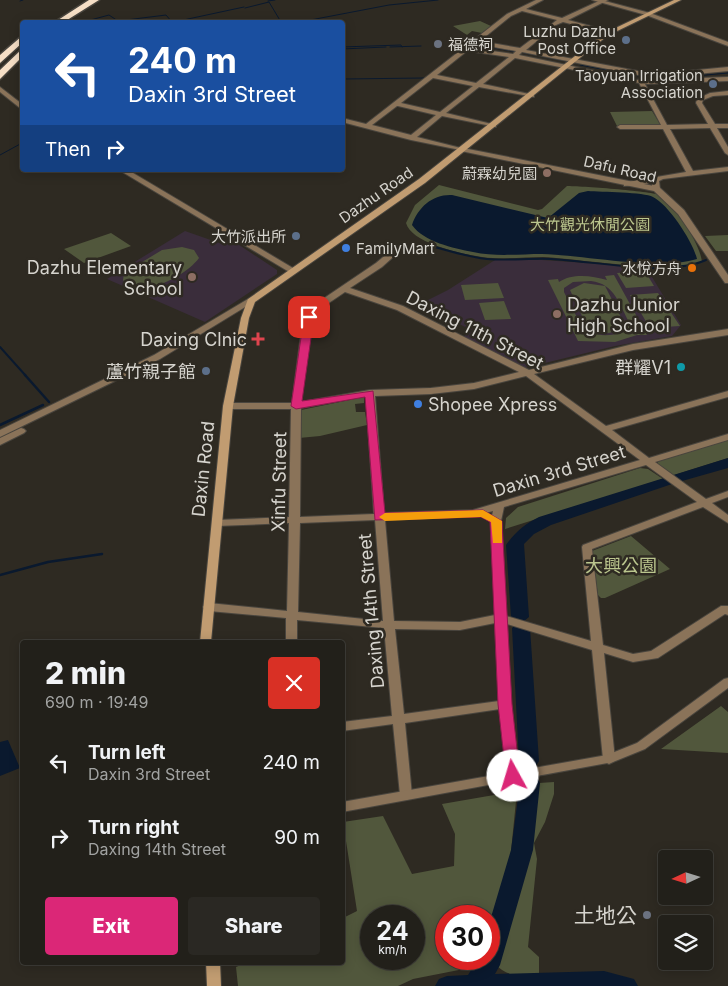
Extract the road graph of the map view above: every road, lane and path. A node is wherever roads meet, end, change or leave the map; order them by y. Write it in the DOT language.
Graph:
graph roads {
  1 [pos="81,0"];
  2 [pos="95,0"];
  3 [pos="540,0"];
  4 [pos="600,0"];
  5 [pos="678,0"];
  6 [pos="520,9"];
  7 [pos="648,14"];
  8 [pos="50,19"];
  9 [pos="62,20"];
  10 [pos="562,20"];
  11 [pos="610,32"];
  12 [pos="20,41"];
  13 [pos="477,42"];
  14 [pos="728,44"];
  15 [pos="468,49"];
  16 [pos="524,50"];
  17 [pos="20,54"];
  18 [pos="516,56"];
  19 [pos="0,60"];
  20 [pos="576,60"];
  21 [pos="567,68"];
  22 [pos="728,69"];
  23 [pos="643,74"];
  24 [pos="0,76"];
  25 [pos="434,76"];
  26 [pos="727,81"];
  27 [pos="641,82"];
  28 [pos="478,85"];
  29 [pos="0,89"];
  30 [pos="728,93"];
  31 [pos="532,96"];
  32 [pos="398,104"];
  33 [pos="20,105"];
  34 [pos="442,114"];
  35 [pos="345,121"];
  36 [pos="494,126"];
  37 [pos="666,126"];
  38 [pos="712,126"];
  39 [pos="728,126"];
  40 [pos="366,127"];
  41 [pos="620,127"];
  42 [pos="411,138"];
  43 [pos="463,150"];
  44 [pos="728,153"];
  45 [pos="728,169"];
  46 [pos="126,172"];
  47 [pos="690,172"];
  48 [pos="655,180"];
  49 [pos="627,184"];
  50 [pos="656,190"];
  51 [pos="398,248"];
  52 [pos="294,271"];
  53 [pos="728,281"];
  54 [pos="344,289"];
  55 [pos="251,301"];
  56 [pos="728,332"];
  57 [pos="526,372"];
  58 [pos="370,393"];
  59 [pos="728,394"];
  60 [pos="78,397"];
  61 [pos="228,406"];
  62 [pos="296,406"];
  63 [pos="606,429"];
  64 [pos="0,434"];
  65 [pos="728,437"];
  66 [pos="0,442"];
  67 [pos="648,461"];
  68 [pos="728,494"];
  69 [pos="704,502"];
  70 [pos="499,507"];
  71 [pos="474,513"];
  72 [pos="380,517"];
  73 [pos="728,520"];
  74 [pos="294,521"];
  75 [pos="496,521"];
  76 [pos="217,523"];
  77 [pos="209,607"];
  78 [pos="728,610"];
  79 [pos="292,614"];
  80 [pos="502,618"];
  81 [pos="390,625"];
  82 [pos="205,640"];
  83 [pos="291,640"];
  84 [pos="597,648"];
  85 [pos="728,682"];
  86 [pos="505,704"];
  87 [pos="399,719"];
  88 [pos="345,727"];
  89 [pos="609,759"];
  90 [pos="513,776"];
  91 [pos="406,795"];
  92 [pos="345,806"];
  93 [pos="213,965"];
  94 [pos="214,986"];
  1 -- 8 [label="highway"];
  2 -- 9 [label="highway"];
  3 -- 6 [label="street"];
  4 -- 7 [label="street"];
  4 -- 10 [label="street"];
  5 -- 7 [label="main road, Dazhu Road"];
  6 -- 10 [label="street"];
  6 -- 13 [label="street"];
  7 -- 11 [label="main road, Dazhu Road"];
  7 -- 14 [label="street"];
  10 -- 11 [label="street"];
  10 -- 16 [label="street"];
  11 -- 20 [label="main road, Dazhu Road"];
  12 -- 19 [label="highway"];
  13 -- 15 [label="street"];
  13 -- 16 [label="street"];
  15 -- 18 [label="street"];
  15 -- 25 [label="street"];
  16 -- 18 [label="street"];
  16 -- 20 [label="street"];
  17 -- 24 [label="highway"];
  18 -- 21 [label="street"];
  18 -- 28 [label="street"];
  20 -- 21 [label="main road, Dazhu Road"];
  20 -- 23 [label="street"];
  21 -- 27 [label="street"];
  21 -- 31 [label="main road, Dazhu Road"];
  22 -- 23 [label="street"];
  23 -- 27 [label="street"];
  25 -- 28 [label="street"];
  25 -- 32 [label="street"];
  26 -- 27 [label="street"];
  27 -- 37 [label="street"];
  28 -- 31 [label="street"];
  28 -- 34 [label="street"];
  29 -- 33 [label="street"];
  30 -- 38 [label="street"];
  31 -- 36 [label="main road, Dazhu Road"];
  32 -- 34 [label="street"];
  32 -- 40 [label="street"];
  34 -- 36 [label="street"];
  34 -- 42 [label="street"];
  35 -- 40 [label="street, Dafu Road"];
  36 -- 43 [label="main road, Dazhu Road"];
  37 -- 38 [label="street"];
  37 -- 41 [label="street"];
  37 -- 47 [label="street"];
  38 -- 39 [label="street"];
  38 -- 44 [label="street"];
  40 -- 42 [label="street, Dafu Road"];
  42 -- 43 [label="street, Dafu Road"];
  43 -- 49 [label="street, Dafu Road"];
  43 -- 52 [label="main road, Dazhu Road"];
  45 -- 47 [label="street"];
  46 -- 52 [label="street"];
  47 -- 48 [label="street"];
  48 -- 49 [label="street"];
  48 -- 50 [label="street"];
  49 -- 50 [label="street, Dafu Road"];
  50 -- 53 [label="street, Dafu Road"];
  51 -- 54 [label="street, Xinfu Street"];
  52 -- 55 [label="main road, Dazhu Road"];
  54 -- 57 [label="street, Daxing 11th Street"];
  54 -- 62 [label="street, Xinfu Street"];
  55 -- 60 [label="street, Dazhu Road"];
  55 -- 61 [label="main road, Daxin Road"];
  56 -- 57 [label="street"];
  57 -- 58 [label="street"];
  57 -- 63 [label="street, Daxing 11th Street"];
  58 -- 62 [label="street"];
  58 -- 72 [label="street, Daxing 14th Street"];
  59 -- 63 [label="street"];
  60 -- 64 [label="street, Dazhu Road"];
  60 -- 66 [label="street, Dazhu Road"];
  61 -- 62 [label="street"];
  61 -- 76 [label="main road, Daxin Road"];
  62 -- 74 [label="street, Xinfu Street"];
  63 -- 67 [label="street, Daxing 11th Street"];
  65 -- 67 [label="street, Daxin 3rd Street"];
  67 -- 69 [label="street, Daxing 11th Street"];
  67 -- 70 [label="street, Daxin 3rd Street"];
  68 -- 69 [label="street"];
  69 -- 73 [label="street, Daxing 11th Street"];
  69 -- 84 [label="street"];
  70 -- 71 [label="street, Daxin 3rd Street"];
  70 -- 75 [label="street"];
  71 -- 72 [label="street, Daxin 3rd Street"];
  71 -- 75 [label="street"];
  72 -- 74 [label="street, Daxin 3rd Street"];
  72 -- 81 [label="street, Daxing 14th Street"];
  74 -- 76 [label="street, Daxin 3rd Street"];
  74 -- 79 [label="street, Xinfu Street"];
  75 -- 80 [label="street"];
  76 -- 77 [label="main road, Daxin Road"];
  77 -- 79 [label="street"];
  77 -- 82 [label="main road, Daxin Road"];
  78 -- 84 [label="street"];
  79 -- 81 [label="street"];
  79 -- 83 [label="street, Xinfu Street"];
  80 -- 81 [label="street"];
  80 -- 84 [label="street"];
  80 -- 86 [label="street"];
  81 -- 87 [label="street, Daxing 14th Street"];
  84 -- 89 [label="street"];
  85 -- 89 [label="street"];
  86 -- 87 [label="street"];
  86 -- 90 [label="street"];
  87 -- 88 [label="street"];
  87 -- 91 [label="street, Daxing 14th Street"];
  89 -- 90 [label="street"];
  90 -- 91 [label="street"];
  91 -- 92 [label="street"];
  93 -- 94 [label="main road"];
}
